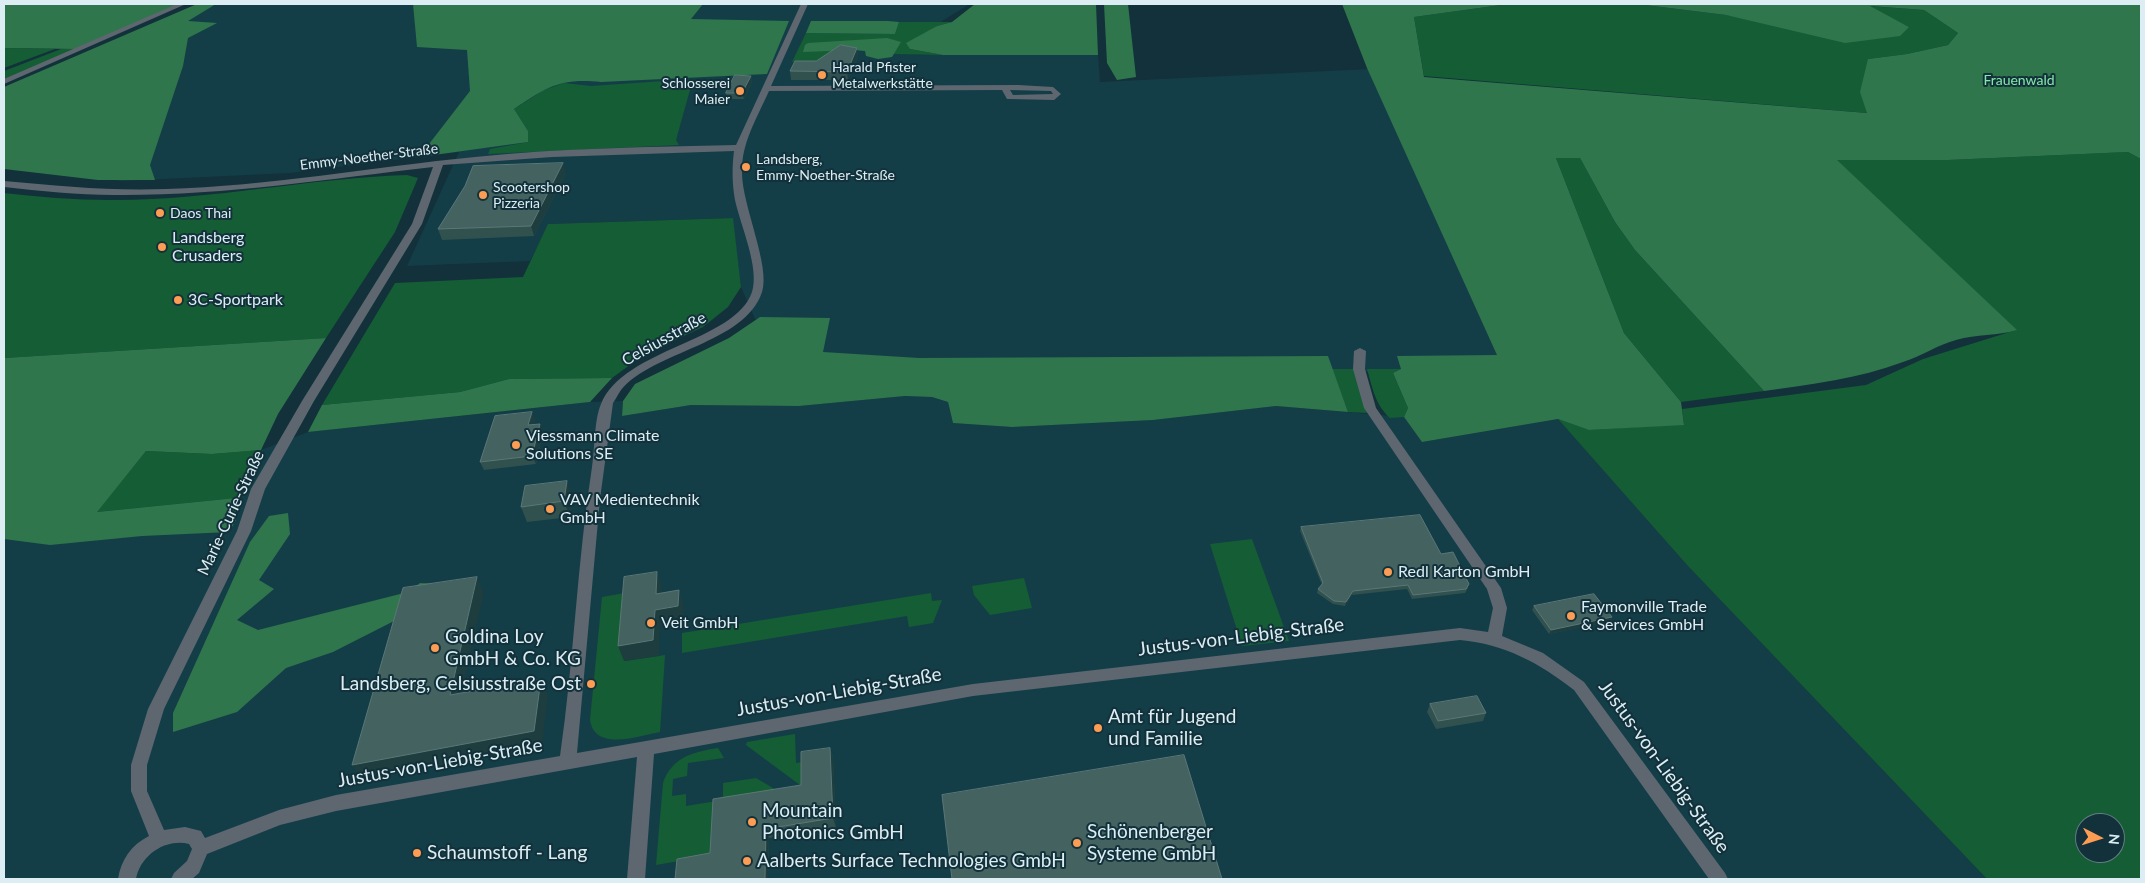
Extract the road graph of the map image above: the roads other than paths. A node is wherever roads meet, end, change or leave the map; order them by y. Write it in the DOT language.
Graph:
graph roads {
  1 [pos="182,4"];
  2 [pos="804,4"];
  3 [pos="4,82"];
  4 [pos="766,88"];
  5 [pos="1005,88"];
  6 [pos="739,148"];
  7 [pos="439,163"];
  8 [pos="4,184"];
  9 [pos="1360,351"];
  10 [pos="1494,637"];
  11 [pos="646,748"];
  12 [pos="568,761"];
  13 [pos="159,840"];
  14 [pos="201,848"];
  15 [pos="127,879"];
  16 [pos="180,879"];
  17 [pos="636,879"];
  18 [pos="1719,879"];
  1 -- 3 [label="street"];
  2 -- 4 [label="street, Celsiusstraße"];
  4 -- 5 [label="street"];
  4 -- 6 [label="street, Celsiusstraße"];
  5 -- 5 [label="street"];
  6 -- 7 [label="street, Emmy-Noether-Straße"];
  6 -- 12 [label="street, Celsiusstraße"];
  7 -- 8 [label="street, Emmy-Noether-Straße"];
  7 -- 13 [label="street, Marie-Curie-Straße"];
  9 -- 10 [label="street"];
  10 -- 11 [label="street, Justus-von-Liebig-Straße"];
  10 -- 18 [label="street, Justus-von-Liebig-Straße"];
  11 -- 12 [label="street, Justus-von-Liebig-Straße"];
  11 -- 17 [label="street"];
  12 -- 14 [label="street, Justus-von-Liebig-Straße"];
  13 -- 14 [label="street"];
  13 -- 15 [label="street"];
  14 -- 16 [label="street"];
}
